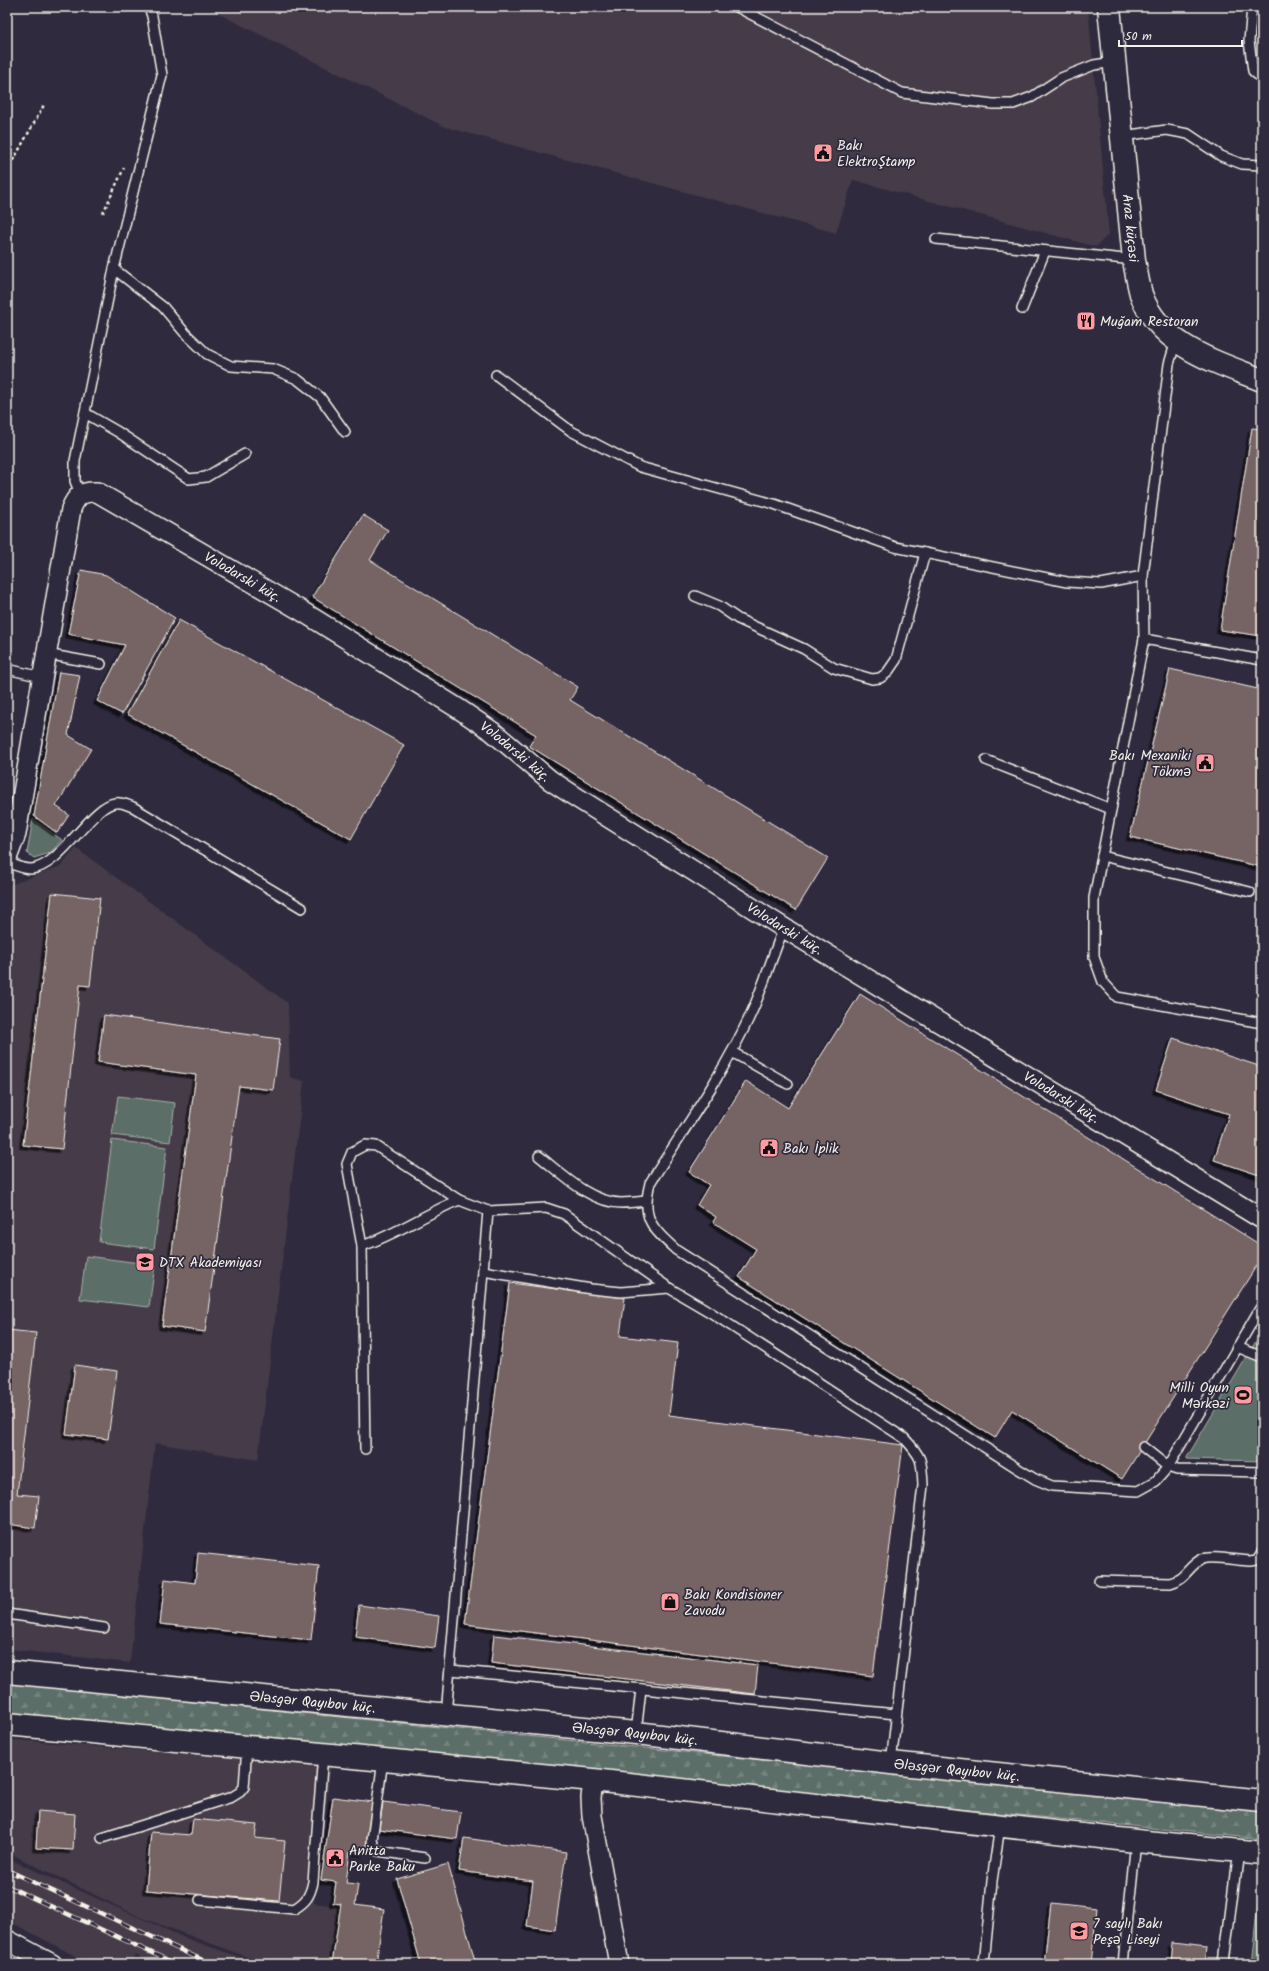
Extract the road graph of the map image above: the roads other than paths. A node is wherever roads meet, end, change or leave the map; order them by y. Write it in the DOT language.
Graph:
graph roads {
  1 [pos="148,7"];
  2 [pos="738,7"];
  3 [pos="1109,7"];
  4 [pos="1252,7"];
  5 [pos="1114,62"];
  6 [pos="1262,79"];
  7 [pos="1122,136"];
  8 [pos="1262,165"];
  9 [pos="936,239"];
  10 [pos="1045,251"];
  11 [pos="1134,260"];
  12 [pos="114,269"];
  13 [pos="1022,309"];
  14 [pos="1176,341"];
  15 [pos="496,375"];
  16 [pos="1262,380"];
  17 [pos="85,413"];
  18 [pos="345,432"];
  19 [pos="245,454"];
  20 [pos="80,494"];
  21 [pos="925,553"];
  22 [pos="1144,576"];
  23 [pos="695,596"];
  24 [pos="1144,639"];
  25 [pos="46,654"];
  26 [pos="1262,660"];
  27 [pos="101,664"];
  28 [pos="7,669"];
  29 [pos="42,677"];
  30 [pos="986,760"];
  31 [pos="1111,808"];
  32 [pos="1102,856"];
  33 [pos="7,858"];
  34 [pos="7,862"];
  35 [pos="1250,892"];
  36 [pos="302,908"];
  37 [pos="784,928"];
  38 [pos="1262,1023"];
  39 [pos="732,1052"];
  40 [pos="788,1084"];
  41 [pos="539,1156"];
  42 [pos="459,1200"];
  43 [pos="646,1201"];
  44 [pos="488,1212"];
  45 [pos="1262,1219"];
  46 [pos="362,1246"];
  47 [pos="483,1271"];
  48 [pos="669,1288"];
  49 [pos="1262,1305"];
  50 [pos="1238,1347"];
  51 [pos="1262,1357"];
  52 [pos="1143,1447"];
  53 [pos="365,1449"];
  54 [pos="1168,1466"];
  55 [pos="1262,1472"];
  56 [pos="1262,1552"];
  57 [pos="1099,1581"];
  58 [pos="7,1614"];
  59 [pos="104,1628"];
  60 [pos="451,1670"];
  61 [pos="7,1672"];
  62 [pos="641,1689"];
  63 [pos="896,1714"];
  64 [pos="446,1715"];
  65 [pos="7,1724"];
  66 [pos="636,1733"];
  67 [pos="247,1747"];
  68 [pos="323,1754"];
  69 [pos="383,1760"];
  70 [pos="891,1763"];
  71 [pos="593,1780"];
  72 [pos="1262,1801"];
  73 [pos="1000,1825"];
  74 [pos="102,1838"];
  75 [pos="1136,1841"];
  76 [pos="1238,1851"];
  77 [pos="1262,1853"];
  78 [pos="425,1858"];
  79 [pos="200,1900"];
  80 [pos="7,1940"];
  81 [pos="52,1964"];
  82 [pos="619,1964"];
  83 [pos="984,1964"];
  84 [pos="1123,1964"];
  85 [pos="1224,1964"];
  1 -- 12 [label="lane"];
  2 -- 5 [label="lane"];
  3 -- 5 [label="main road, Araz küçəsi"];
  4 -- 6 [label="lane"];
  5 -- 7 [label="main road, Araz küçəsi"];
  7 -- 8 [label="lane"];
  7 -- 11 [label="main road, Araz küçəsi"];
  9 -- 10 [label="lane"];
  10 -- 11 [label="lane"];
  10 -- 13 [label="lane"];
  11 -- 14 [label="main road, Araz küçəsi"];
  12 -- 17 [label="lane"];
  12 -- 18 [label="lane"];
  14 -- 16 [label="main road, Araz küçəsi"];
  14 -- 22 [label="lane"];
  15 -- 21 [label="lane"];
  17 -- 19 [label="lane"];
  17 -- 20 [label="lane"];
  20 -- 25 [label="street"];
  20 -- 37 [label="street, Volodarski küç."];
  21 -- 22 [label="lane"];
  21 -- 23 [label="lane"];
  22 -- 24 [label="lane"];
  24 -- 26 [label="lane"];
  24 -- 31 [label="lane"];
  25 -- 27 [label="lane"];
  25 -- 29 [label="street"];
  28 -- 29 [label="lane"];
  29 -- 33 [label="street"];
  30 -- 31 [label="lane"];
  31 -- 32 [label="lane"];
  32 -- 35 [label="lane"];
  32 -- 38 [label="lane"];
  34 -- 36 [label="lane"];
  37 -- 39 [label="lane"];
  37 -- 45 [label="street, Volodarski küç."];
  39 -- 40 [label="lane"];
  39 -- 43 [label="lane"];
  41 -- 43 [label="lane"];
  42 -- 44 [label="lane"];
  42 -- 46 [label="lane"];
  42 -- 46 [label="lane"];
  43 -- 54 [label="lane"];
  44 -- 47 [label="lane"];
  44 -- 48 [label="lane"];
  46 -- 53 [label="lane"];
  47 -- 48 [label="lane"];
  47 -- 60 [label="lane"];
  48 -- 63 [label="lane"];
  49 -- 50 [label="lane"];
  50 -- 51 [label="lane"];
  50 -- 54 [label="lane"];
  52 -- 54 [label="lane"];
  54 -- 55 [label="lane"];
  56 -- 57 [label="lane"];
  58 -- 59 [label="lane"];
  60 -- 62 [label="lane"];
  60 -- 64 [label="lane"];
  61 -- 64 [label="main road, Ələsgər Qayıbov küç."];
  62 -- 63 [label="lane"];
  62 -- 66 [label="lane"];
  63 -- 70 [label="lane"];
  64 -- 66 [label="main road, Ələsgər Qayıbov küç."];
  65 -- 67 [label="main road"];
  66 -- 70 [label="main road, Ələsgər Qayıbov küç."];
  67 -- 68 [label="main road"];
  67 -- 74 [label="lane"];
  68 -- 69 [label="main road"];
  68 -- 79 [label="lane"];
  69 -- 71 [label="main road"];
  69 -- 78 [label="lane"];
  70 -- 72 [label="main road, Ələsgər Qayıbov küç."];
  71 -- 73 [label="main road"];
  71 -- 82 [label="street"];
  73 -- 75 [label="main road"];
  73 -- 83 [label="lane"];
  75 -- 76 [label="main road"];
  75 -- 84 [label="lane"];
  76 -- 77 [label="main road"];
  76 -- 85 [label="lane"];
  80 -- 81 [label="street"];
}
